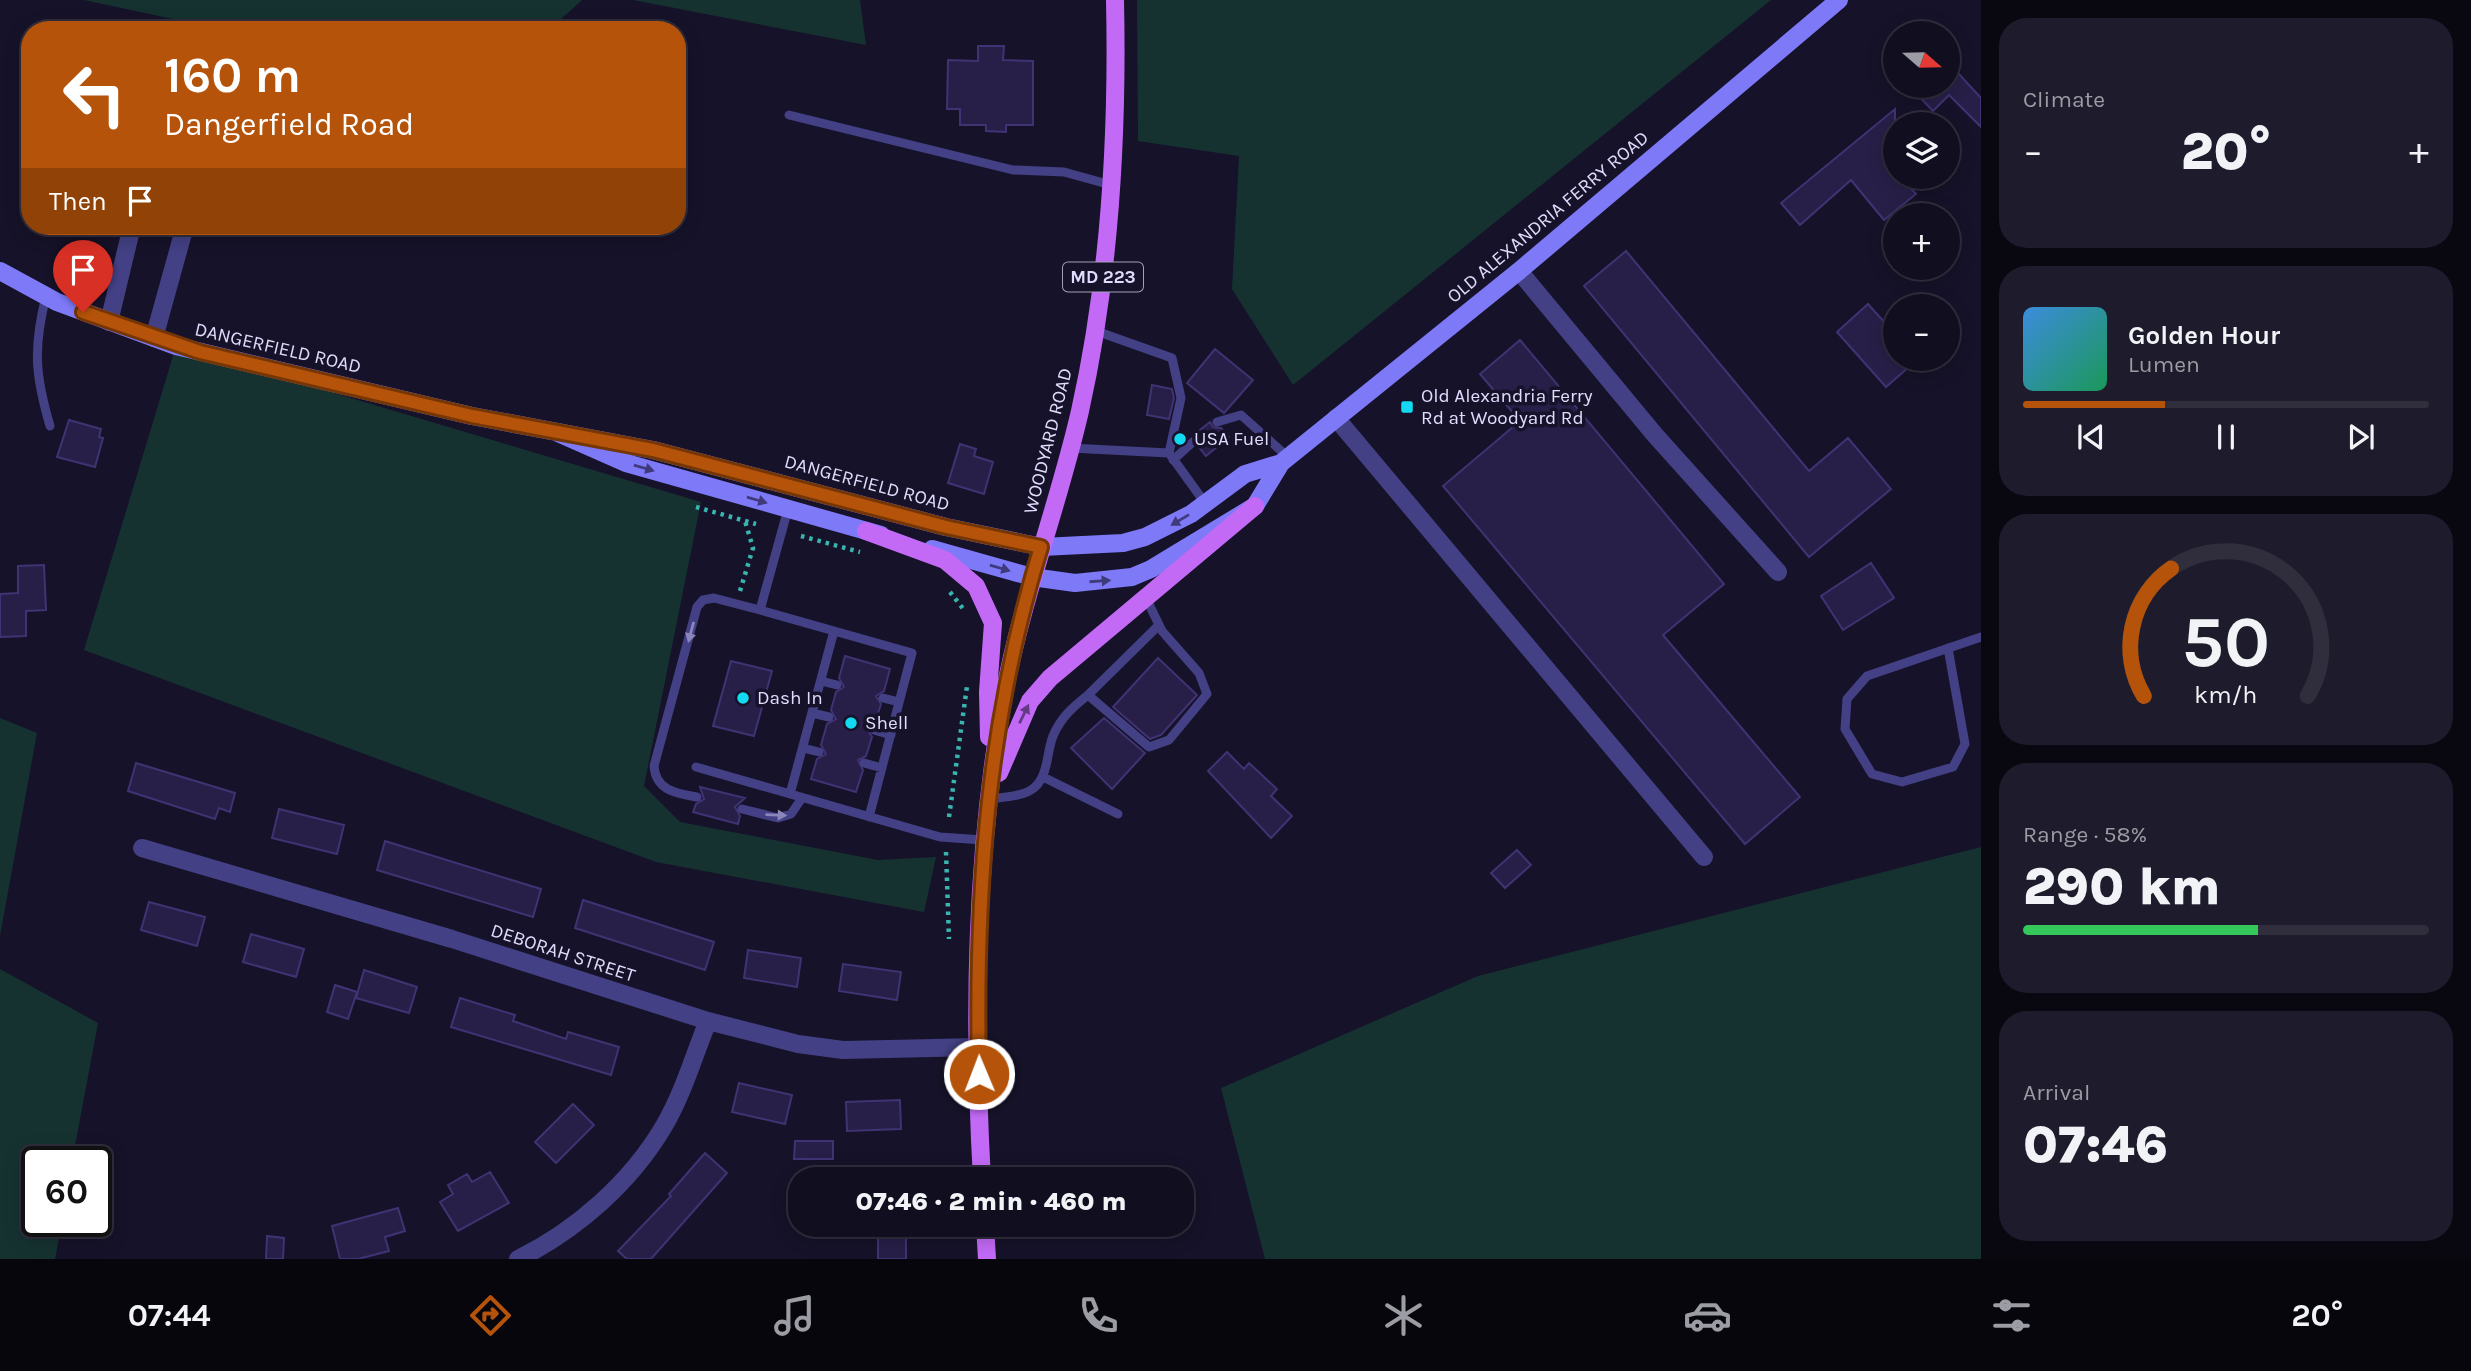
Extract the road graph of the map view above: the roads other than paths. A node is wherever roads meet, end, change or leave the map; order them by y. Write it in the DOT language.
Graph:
graph roads {
  1 [pos="1115,0"];
  2 [pos="1839,0"];
  3 [pos="789,115"];
  4 [pos="1111,185"];
  5 [pos="130,235"];
  6 [pos="183,235"];
  7 [pos="0,271"];
  8 [pos="1519,271"];
  9 [pos="46,296"];
  10 [pos="109,322"];
  11 [pos="1096,331"];
  12 [pos="154,338"];
  13 [pos="1336,418"];
  14 [pos="1217,422"];
  15 [pos="50,426"];
  16 [pos="558,433"];
  17 [pos="1194,441"];
  18 [pos="1070,448"];
  19 [pos="1171,456"];
  20 [pos="1284,460"];
  21 [pos="1205,503"];
  22 [pos="1255,506"];
  23 [pos="788,509"];
  24 [pos="866,531"];
  25 [pos="1041,547"];
  26 [pos="1778,572"];
  27 [pos="1032,577"];
  28 [pos="1146,598"];
  29 [pos="760,610"];
  30 [pos="1159,625"];
  31 [pos="834,631"];
  32 [pos="1981,637"];
  33 [pos="1948,648"];
  34 [pos="821,681"];
  35 [pos="838,685"];
  36 [pos="1088,695"];
  37 [pos="883,698"];
  38 [pos="899,702"];
  39 [pos="812,713"];
  40 [pos="829,717"];
  41 [pos="874,730"];
  42 [pos="891,735"];
  43 [pos="803,748"];
  44 [pos="819,752"];
  45 [pos="864,763"];
  46 [pos="696,767"];
  47 [pos="882,768"];
  48 [pos="1043,777"];
  49 [pos="790,794"];
  50 [pos="697,797"];
  51 [pos="802,798"];
  52 [pos="989,799"];
  53 [pos="742,809"];
  54 [pos="1118,814"];
  55 [pos="869,817"];
  56 [pos="983,840"];
  57 [pos="142,848"];
  58 [pos="1704,857"];
  59 [pos="708,1021"];
  60 [pos="978,1047"];
  61 [pos="982,1167"];
  62 [pos="986,1237"];
  63 [pos="518,1259"];
  64 [pos="987,1259"];
  1 -- 4 [label="main road, WOODYARD ROAD / MD 223"];
  2 -- 8 [label="street, OLD ALEXANDRIA FERRY ROAD"];
  3 -- 4 [label="lane"];
  4 -- 11 [label="main road, WOODYARD ROAD / MD 223"];
  5 -- 10 [label="street"];
  6 -- 12 [label="street"];
  7 -- 9 [label="street, DANGERFIELD ROAD"];
  8 -- 13 [label="street, OLD ALEXANDRIA FERRY ROAD"];
  8 -- 26 [label="street"];
  9 -- 10 [label="street, DANGERFIELD ROAD"];
  9 -- 15 [label="lane"];
  10 -- 12 [label="street, DANGERFIELD ROAD"];
  11 -- 18 [label="main road, WOODYARD ROAD / MD 223"];
  11 -- 19 [label="lane"];
  12 -- 16 [label="street, DANGERFIELD ROAD"];
  13 -- 20 [label="street, OLD ALEXANDRIA FERRY ROAD"];
  13 -- 58 [label="street"];
  14 -- 20 [label="lane"];
  16 -- 23 [label="street, DANGERFIELD ROAD, one-way"];
  16 -- 25 [label="street, DANGERFIELD ROAD"];
  17 -- 19 [label="lane"];
  18 -- 19 [label="lane"];
  18 -- 25 [label="main road, WOODYARD ROAD / MD 223"];
  19 -- 21 [label="lane"];
  20 -- 21 [label="street, OLD ALEXANDRIA FERRY ROAD"];
  20 -- 22 [label="street, OLD ALEXANDRIA FERRY ROAD"];
  21 -- 25 [label="street, OLD ALEXANDRIA FERRY ROAD, one-way"];
  27 -- 22 [label="street, OLD ALEXANDRIA FERRY ROAD, one-way"];
  22 -- 28 [label="main road"];
  23 -- 24 [label="street, DANGERFIELD ROAD"];
  23 -- 29 [label="lane"];
  24 -- 27 [label="street, DANGERFIELD ROAD, one-way"];
  24 -- 52 [label="main road"];
  25 -- 27 [label="main road, WOODYARD ROAD / MD 223"];
  27 -- 52 [label="main road, WOODYARD ROAD / MD 223"];
  28 -- 30 [label="lane"];
  52 -- 28 [label="main road, one-way"];
  29 -- 31 [label="lane"];
  29 -- 50 [label="lane, one-way"];
  30 -- 36 [label="lane"];
  30 -- 36 [label="lane"];
  31 -- 34 [label="lane"];
  31 -- 38 [label="lane"];
  32 -- 33 [label="lane"];
  33 -- 33 [label="lane"];
  34 -- 35 [label="lane"];
  34 -- 39 [label="lane"];
  36 -- 48 [label="lane"];
  37 -- 38 [label="lane"];
  38 -- 42 [label="lane"];
  39 -- 40 [label="lane"];
  39 -- 43 [label="lane"];
  41 -- 42 [label="lane"];
  42 -- 47 [label="lane"];
  43 -- 44 [label="lane"];
  43 -- 49 [label="lane"];
  45 -- 47 [label="lane"];
  46 -- 49 [label="lane"];
  47 -- 55 [label="lane"];
  48 -- 52 [label="lane"];
  48 -- 54 [label="lane"];
  49 -- 51 [label="lane"];
  53 -- 51 [label="lane, one-way"];
  51 -- 55 [label="lane"];
  52 -- 56 [label="main road, WOODYARD ROAD / MD 223"];
  55 -- 56 [label="lane"];
  56 -- 60 [label="main road, WOODYARD ROAD / MD 223"];
  57 -- 59 [label="street, DEBORAH STREET"];
  59 -- 60 [label="street, DEBORAH STREET"];
  59 -- 63 [label="street"];
  60 -- 61 [label="main road, WOODYARD ROAD / MD 223"];
  62 -- 64 [label="main road"];
}
